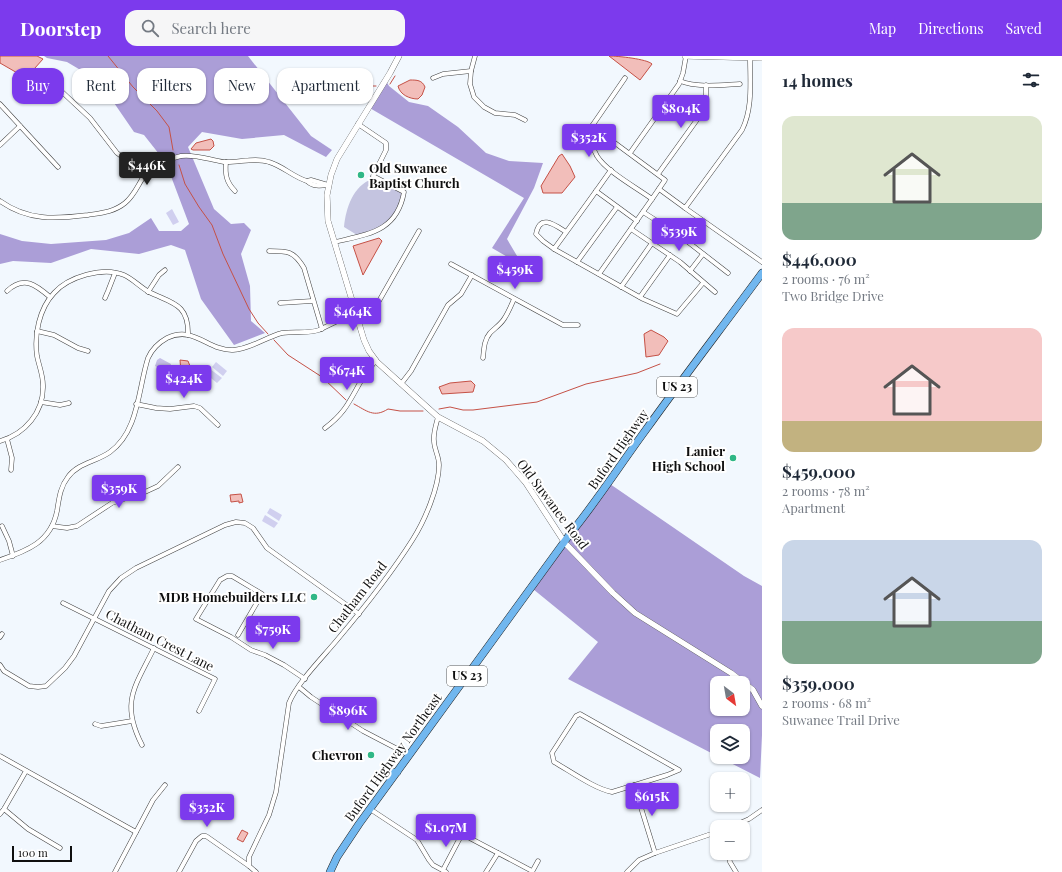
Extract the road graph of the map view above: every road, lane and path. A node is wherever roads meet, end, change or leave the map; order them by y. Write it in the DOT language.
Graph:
graph roads {
  1 [pos="399,56"];
  2 [pos="475,56"];
  3 [pos="686,56"];
  4 [pos="750,58"];
  5 [pos="762,58"];
  6 [pos="471,71"];
  7 [pos="433,78"];
  8 [pos="624,78"];
  9 [pos="680,81"];
  10 [pos="740,84"];
  11 [pos="706,85"];
  12 [pos="64,94"];
  13 [pos="0,104"];
  14 [pos="525,120"];
  15 [pos="358,124"];
  16 [pos="20,126"];
  17 [pos="592,126"];
  18 [pos="0,145"];
  19 [pos="630,153"];
  20 [pos="226,162"];
  21 [pos="58,167"];
  22 [pos="611,170"];
  23 [pos="146,174"];
  24 [pos="658,174"];
  25 [pos="328,185"];
  26 [pos="659,189"];
  27 [pos="235,191"];
  28 [pos="596,191"];
  29 [pos="652,198"];
  30 [pos="0,201"];
  31 [pos="618,207"];
  32 [pos="686,208"];
  33 [pos="643,212"];
  34 [pos="637,221"];
  35 [pos="631,229"];
  36 [pos="419,231"];
  37 [pos="566,232"];
  38 [pos="335,242"];
  39 [pos="652,243"];
  40 [pos="554,249"];
  41 [pos="269,251"];
  42 [pos="704,254"];
  43 [pos="670,255"];
  44 [pos="577,262"];
  45 [pos="762,262"];
  46 [pos="451,264"];
  47 [pos="166,270"];
  48 [pos="690,272"];
  49 [pos="762,272"];
  50 [pos="115,273"];
  51 [pos="728,273"];
  52 [pos="599,274"];
  53 [pos="472,275"];
  54 [pos="703,283"];
  55 [pos="621,286"];
  56 [pos="7,291"];
  57 [pos="148,292"];
  58 [pos="715,292"];
  59 [pos="50,297"];
  60 [pos="640,297"];
  61 [pos="104,298"];
  62 [pos="514,299"];
  63 [pos="312,300"];
  64 [pos="280,304"];
  65 [pos="355,311"];
  66 [pos="578,325"];
  67 [pos="322,329"];
  68 [pos="37,331"];
  69 [pos="188,334"];
  70 [pos="88,351"];
  71 [pos="483,358"];
  72 [pos="376,360"];
  73 [pos="400,384"];
  74 [pos="41,402"];
  75 [pos="68,403"];
  76 [pos="136,404"];
  77 [pos="438,417"];
  78 [pos="218,425"];
  79 [pos="325,428"];
  80 [pos="7,438"];
  81 [pos="0,441"];
  82 [pos="178,467"];
  83 [pos="11,470"];
  84 [pos="2,526"];
  85 [pos="52,526"];
  86 [pos="565,542"];
  87 [pos="14,556"];
  88 [pos="0,560"];
  89 [pos="63,603"];
  90 [pos="359,614"];
  91 [pos="94,618"];
  92 [pos="238,635"];
  93 [pos="154,648"];
  94 [pos="0,665"];
  95 [pos="305,678"];
  96 [pos="299,687"];
  97 [pos="762,706"];
  98 [pos="198,711"];
  99 [pos="132,721"];
  100 [pos="95,724"];
  101 [pos="142,745"];
  102 [pos="409,755"];
  103 [pos="0,756"];
  104 [pos="26,771"];
  105 [pos="397,772"];
  106 [pos="379,775"];
  107 [pos="165,785"];
  108 [pos="634,786"];
  109 [pos="4,809"];
  110 [pos="370,809"];
  111 [pos="762,810"];
  112 [pos="0,814"];
  113 [pos="747,820"];
  114 [pos="447,826"];
  115 [pos="136,832"];
  116 [pos="462,834"];
  117 [pos="710,834"];
  118 [pos="60,848"];
  119 [pos="498,853"];
  120 [pos="655,853"];
  121 [pos="730,860"];
  122 [pos="538,861"];
  123 [pos="249,866"];
  124 [pos="444,871"];
  125 [pos="115,872"];
  126 [pos="180,872"];
  127 [pos="256,872"];
  128 [pos="330,872"];
  129 [pos="486,872"];
  130 [pos="532,872"];
  131 [pos="627,872"];
  132 [pos="736,872"];
  1 -- 15 [label="street, Old Suwanee Road"];
  2 -- 6 [label="street"];
  3 -- 4 [label="street"];
  3 -- 9 [label="street"];
  4 -- 5 [label="street"];
  4 -- 32 [label="street"];
  6 -- 7 [label="street"];
  6 -- 14 [label="street"];
  8 -- 17 [label="street"];
  9 -- 11 [label="street"];
  9 -- 19 [label="street"];
  10 -- 11 [label="street"];
  11 -- 24 [label="street"];
  12 -- 23 [label="street"];
  13 -- 16 [label="street"];
  15 -- 25 [label="street, Old Suwanee Road"];
  15 -- 38 [label="street"];
  16 -- 18 [label="street"];
  16 -- 21 [label="street"];
  17 -- 19 [label="street"];
  17 -- 22 [label="street"];
  19 -- 24 [label="street"];
  20 -- 23 [label="street"];
  20 -- 25 [label="street"];
  20 -- 27 [label="street"];
  22 -- 28 [label="street"];
  22 -- 29 [label="street"];
  23 -- 30 [label="street"];
  24 -- 26 [label="street"];
  25 -- 38 [label="street, Old Suwanee Road"];
  26 -- 29 [label="street"];
  26 -- 32 [label="street"];
  28 -- 31 [label="street"];
  28 -- 37 [label="street"];
  29 -- 33 [label="street"];
  31 -- 34 [label="street"];
  31 -- 44 [label="street"];
  32 -- 45 [label="street"];
  33 -- 34 [label="street"];
  33 -- 42 [label="street"];
  34 -- 35 [label="street"];
  35 -- 39 [label="street"];
  35 -- 52 [label="street"];
  36 -- 65 [label="street"];
  37 -- 40 [label="street"];
  37 -- 40 [label="street"];
  38 -- 65 [label="street, Old Suwanee Road"];
  39 -- 43 [label="street"];
  39 -- 55 [label="street"];
  40 -- 44 [label="street"];
  41 -- 63 [label="street"];
  42 -- 48 [label="street"];
  42 -- 51 [label="street"];
  43 -- 48 [label="street"];
  43 -- 60 [label="street"];
  44 -- 52 [label="street"];
  46 -- 53 [label="street"];
  47 -- 57 [label="street"];
  48 -- 54 [label="street"];
  49 -- 86 [label="main road, Buford Highway / US 23"];
  50 -- 57 [label="street"];
  50 -- 59 [label="street"];
  50 -- 61 [label="street"];
  52 -- 55 [label="street"];
  53 -- 62 [label="street"];
  53 -- 73 [label="street"];
  54 -- 58 [label="street"];
  54 -- 60 [label="street"];
  55 -- 60 [label="street"];
  56 -- 59 [label="street"];
  57 -- 69 [label="street"];
  59 -- 68 [label="street"];
  62 -- 66 [label="street"];
  62 -- 71 [label="street"];
  63 -- 64 [label="street"];
  63 -- 67 [label="street"];
  65 -- 67 [label="street"];
  65 -- 72 [label="street, Old Suwanee Road"];
  67 -- 69 [label="street"];
  68 -- 70 [label="street"];
  68 -- 74 [label="street"];
  69 -- 76 [label="street"];
  72 -- 73 [label="street, Old Suwanee Road"];
  72 -- 79 [label="street"];
  73 -- 77 [label="street, Old Suwanee Road"];
  74 -- 75 [label="street"];
  74 -- 80 [label="street"];
  76 -- 78 [label="street"];
  76 -- 85 [label="street"];
  77 -- 86 [label="street, Old Suwanee Road"];
  77 -- 90 [label="street, Chatham Road"];
  80 -- 81 [label="street"];
  80 -- 83 [label="street"];
  82 -- 85 [label="street"];
  84 -- 87 [label="street"];
  85 -- 87 [label="street"];
  86 -- 97 [label="street, Old Suwanee Road"];
  86 -- 102 [label="main road, Buford Highway Northeast / US 23"];
  87 -- 88 [label="street"];
  89 -- 91 [label="street, Chatham Crest Lane"];
  90 -- 91 [label="street"];
  90 -- 95 [label="street, Chatham Road"];
  91 -- 93 [label="street, Chatham Crest Lane"];
  91 -- 94 [label="street"];
  92 -- 95 [label="street"];
  93 -- 98 [label="street, Chatham Crest Lane"];
  93 -- 99 [label="street"];
  95 -- 96 [label="street, Chatham Road"];
  96 -- 102 [label="street"];
  96 -- 123 [label="street, Chatham Road"];
  99 -- 100 [label="street"];
  99 -- 101 [label="street"];
  102 -- 105 [label="main road, Buford Highway Northeast / US 23"];
  103 -- 104 [label="street"];
  104 -- 109 [label="street"];
  104 -- 115 [label="street"];
  105 -- 106 [label="main road"];
  105 -- 110 [label="main road, Buford Highway Northeast / US 23"];
  107 -- 115 [label="street"];
  108 -- 108 [label="street"];
  108 -- 120 [label="street"];
  109 -- 112 [label="street"];
  109 -- 118 [label="street"];
  110 -- 124 [label="street"];
  110 -- 128 [label="main road, Buford Highway Northeast / US 23"];
  111 -- 113 [label="street"];
  114 -- 116 [label="street"];
  115 -- 125 [label="street"];
  116 -- 119 [label="street"];
  116 -- 124 [label="street"];
  117 -- 120 [label="street"];
  119 -- 129 [label="street"];
  119 -- 130 [label="street"];
  120 -- 131 [label="street"];
  121 -- 132 [label="street"];
  122 -- 130 [label="street"];
  123 -- 126 [label="street"];
  123 -- 127 [label="street"];
}
